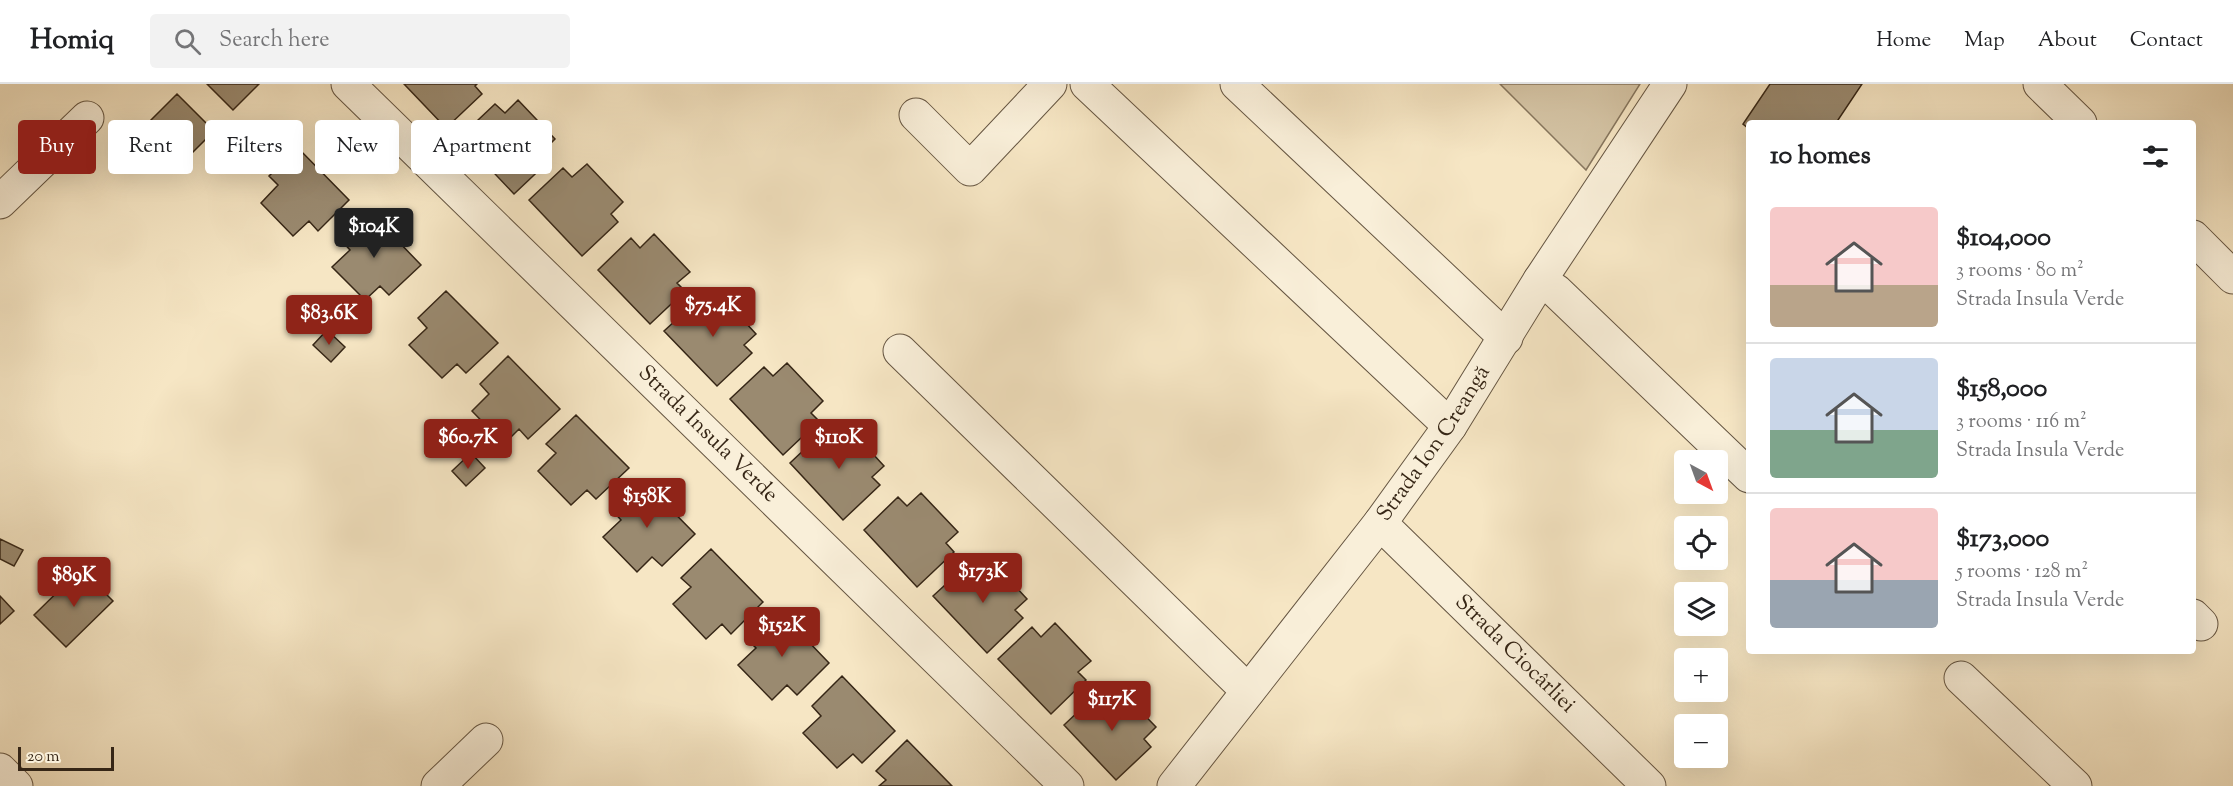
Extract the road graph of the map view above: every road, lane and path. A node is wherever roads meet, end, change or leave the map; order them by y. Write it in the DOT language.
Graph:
graph roads {
  1 [pos="348,84"];
  2 [pos="1050,84"];
  3 [pos="1087,84"];
  4 [pos="1237,84"];
  5 [pos="1670,84"];
  6 [pos="2040,84"];
  7 [pos="916,115"];
  8 [pos="87,118"];
  9 [pos="2076,120"];
  10 [pos="0,202"];
  11 [pos="2196,240"];
  12 [pos="2233,277"];
  13 [pos="1540,280"];
  14 [pos="1506,338"];
  15 [pos="900,351"];
  16 [pos="1450,426"];
  17 [pos="1746,473"];
  18 [pos="1380,523"];
  19 [pos="1961,678"];
  20 [pos="1248,691"];
  21 [pos="486,740"];
  22 [pos="0,770"];
  23 [pos="16,786"];
  24 [pos="438,786"];
  25 [pos="1068,786"];
  26 [pos="1174,786"];
  27 [pos="1649,786"];
  28 [pos="2075,786"];
  1 -- 25 [label="street, Strada Insula Verde"];
  2 -- 7 [label="street"];
  3 -- 16 [label="street"];
  4 -- 14 [label="street"];
  5 -- 13 [label="street, Strada Ion Creangă"];
  6 -- 9 [label="street"];
  8 -- 10 [label="street"];
  11 -- 12 [label="street"];
  13 -- 14 [label="street, Strada Ion Creangă"];
  13 -- 17 [label="street"];
  14 -- 16 [label="street, Strada Ion Creangă"];
  15 -- 20 [label="street"];
  16 -- 18 [label="street, Strada Ion Creangă"];
  18 -- 20 [label="street, Strada Ion Creangă"];
  18 -- 27 [label="street, Strada Ciocârliei"];
  19 -- 28 [label="street"];
  20 -- 26 [label="street, Strada Ion Creangă"];
  21 -- 24 [label="street"];
  22 -- 23 [label="street"];
}
